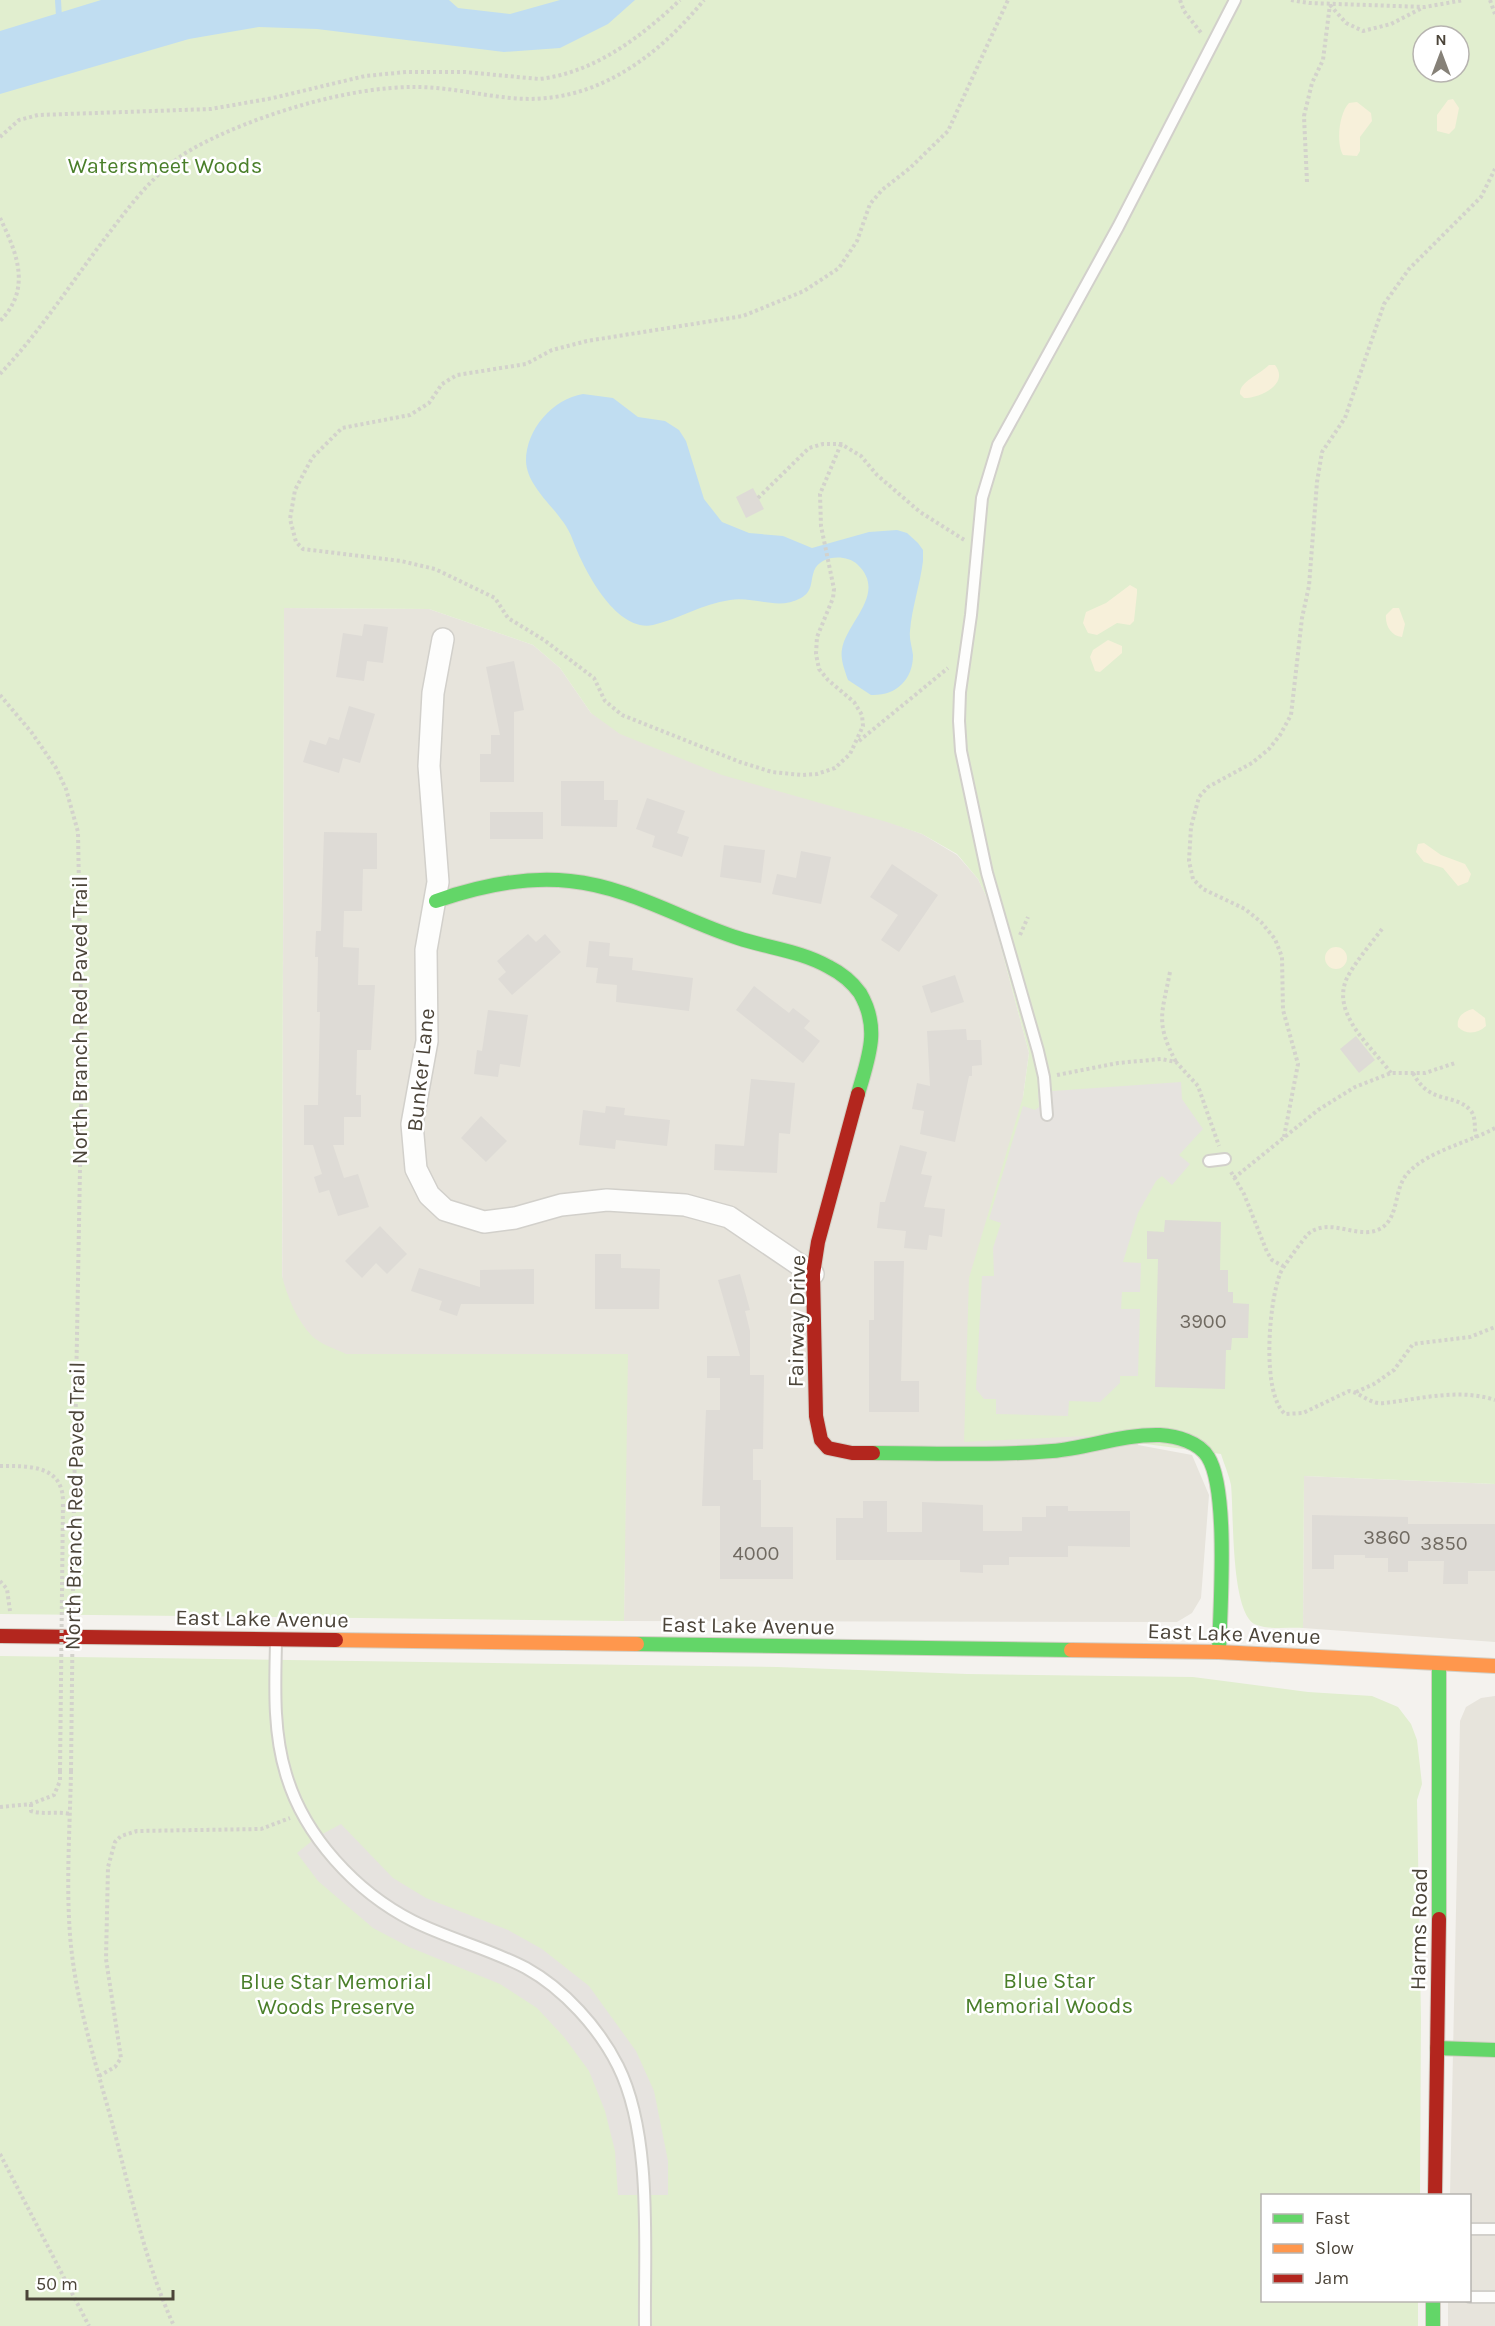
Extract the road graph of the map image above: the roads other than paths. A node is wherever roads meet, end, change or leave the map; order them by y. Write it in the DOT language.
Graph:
graph roads {
  1 [pos="1235,0"];
  2 [pos="443,639"];
  3 [pos="436,902"];
  4 [pos="1047,1115"];
  5 [pos="1225,1159"];
  6 [pos="1209,1161"];
  7 [pos="813,1274"];
  8 [pos="0,1635"];
  9 [pos="276,1640"];
  10 [pos="1219,1652"];
  11 [pos="1439,1664"];
  12 [pos="1495,1666"];
  13 [pos="1437,2048"];
  14 [pos="1495,2050"];
  15 [pos="1435,2194"];
  16 [pos="1471,2229"];
  17 [pos="1495,2229"];
  18 [pos="1471,2297"];
  19 [pos="1495,2297"];
  20 [pos="1433,2302"];
  21 [pos="645,2326"];
  22 [pos="1432,2326"];
  1 -- 4 [label="lane"];
  2 -- 3 [label="street, Bunker Lane"];
  3 -- 7 [label="street, Bunker Lane"];
  3 -- 7 [label="main road, Fairway Drive"];
  5 -- 6 [label="lane"];
  7 -- 10 [label="main road, Fairway Drive"];
  8 -- 9 [label="main road, East Lake Avenue"];
  9 -- 10 [label="main road, East Lake Avenue"];
  9 -- 21 [label="lane"];
  10 -- 11 [label="main road, East Lake Avenue"];
  11 -- 12 [label="main road, East Lake Avenue"];
  11 -- 13 [label="main road, Harms Road"];
  13 -- 14 [label="main road"];
  13 -- 15 [label="main road, Harms Road"];
  16 -- 17 [label="lane"];
  18 -- 19 [label="lane"];
  20 -- 22 [label="main road"];
}
